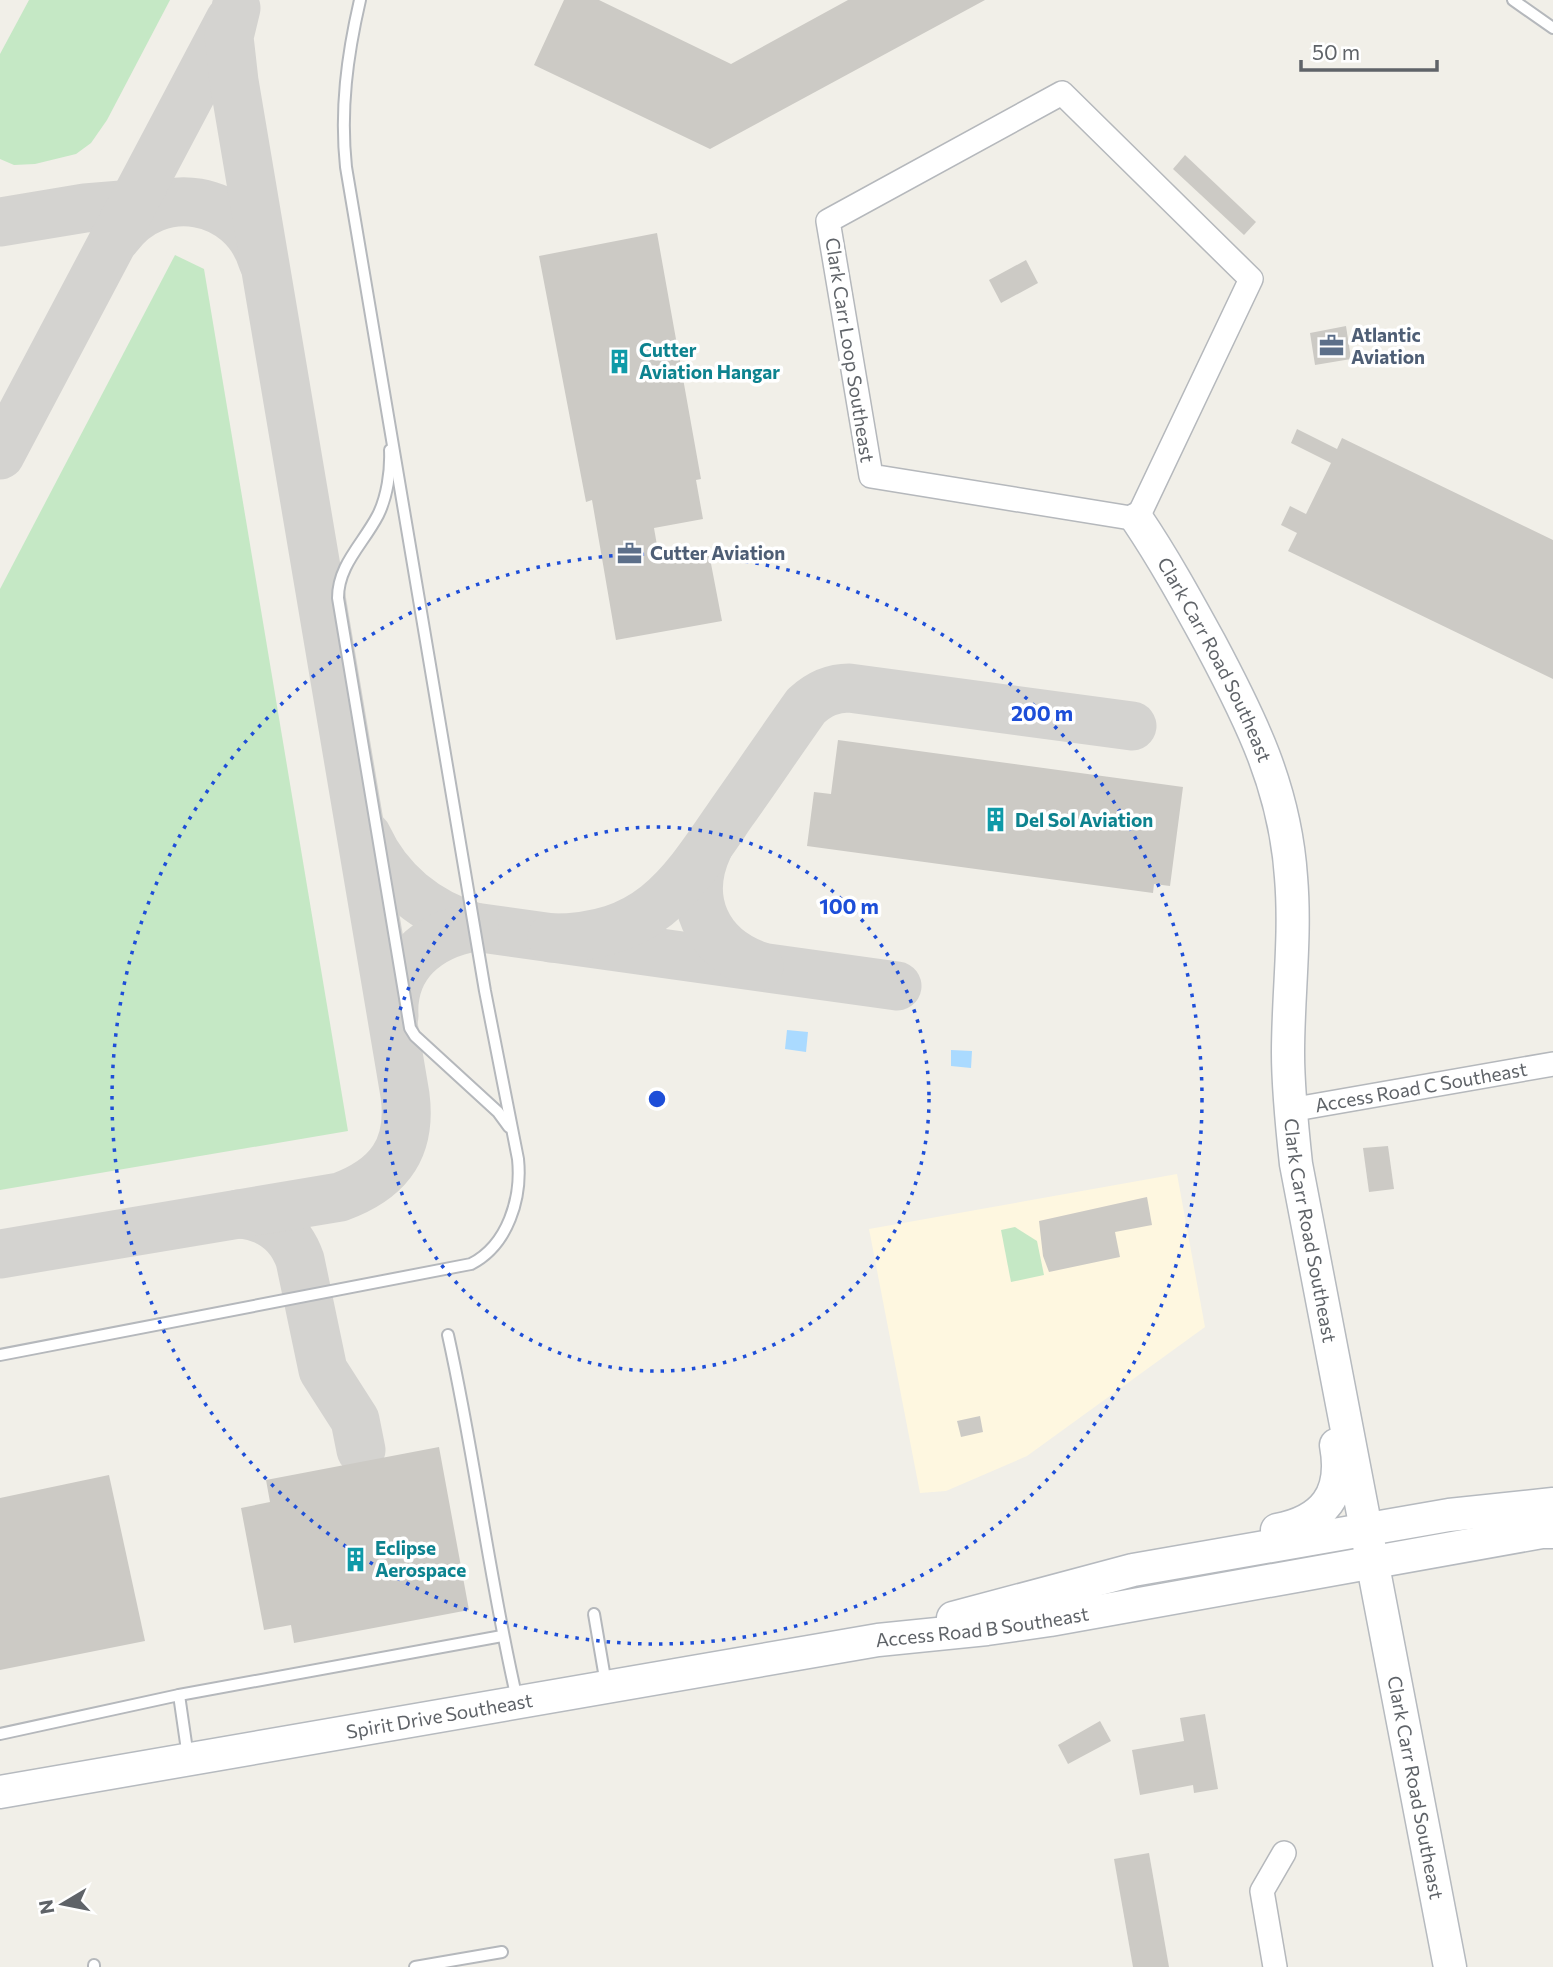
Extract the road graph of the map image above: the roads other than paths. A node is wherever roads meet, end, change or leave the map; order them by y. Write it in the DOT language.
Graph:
graph roads {
  1 [pos="360,0"];
  2 [pos="1513,0"];
  3 [pos="1553,28"];
  4 [pos="389,415"];
  5 [pos="1137,519"];
  6 [pos="1553,1064"];
  7 [pos="1290,1110"];
  8 [pos="513,1136"];
  9 [pos="1328,1334"];
  10 [pos="448,1335"];
  11 [pos="0,1355"];
  12 [pos="1553,1504"];
  13 [pos="1366,1529"];
  14 [pos="1553,1532"];
  15 [pos="1371,1562"];
  16 [pos="1133,1570"];
  17 [pos="594,1614"];
  18 [pos="502,1636"];
  19 [pos="878,1640"];
  20 [pos="607,1687"];
  21 [pos="179,1695"];
  22 [pos="517,1702"];
  23 [pos="0,1734"];
  24 [pos="188,1759"];
  25 [pos="0,1792"];
  26 [pos="1284,1853"];
  27 [pos="502,1952"];
  28 [pos="415,1967"];
  29 [pos="1275,1967"];
  30 [pos="1451,1967"];
  1 -- 4 [label="lane"];
  2 -- 3 [label="lane"];
  4 -- 8 [label="lane"];
  4 -- 8 [label="lane"];
  5 -- 5 [label="street, Clark Carr Loop Southeast"];
  5 -- 7 [label="street, Clark Carr Road Southeast"];
  6 -- 7 [label="street, Access Road C Southeast"];
  7 -- 9 [label="street, Clark Carr Road Southeast"];
  8 -- 11 [label="lane"];
  9 -- 13 [label="street, Clark Carr Road Southeast"];
  9 -- 16 [label="street"];
  10 -- 18 [label="lane"];
  12 -- 13 [label="street"];
  13 -- 15 [label="street, Clark Carr Road Southeast"];
  13 -- 16 [label="street, Access Road B Southeast"];
  14 -- 15 [label="street"];
  15 -- 19 [label="street, Access Road B Southeast"];
  15 -- 30 [label="street, Clark Carr Road Southeast"];
  16 -- 19 [label="street, Access Road B Southeast"];
  17 -- 20 [label="lane"];
  18 -- 21 [label="lane"];
  18 -- 22 [label="lane"];
  19 -- 20 [label="street, Spirit Drive Southeast"];
  20 -- 22 [label="street, Spirit Drive Southeast"];
  21 -- 23 [label="lane"];
  21 -- 24 [label="lane"];
  22 -- 24 [label="street, Spirit Drive Southeast"];
  24 -- 25 [label="street, Spirit Drive Southeast"];
  26 -- 29 [label="street"];
  27 -- 28 [label="lane"];
}
